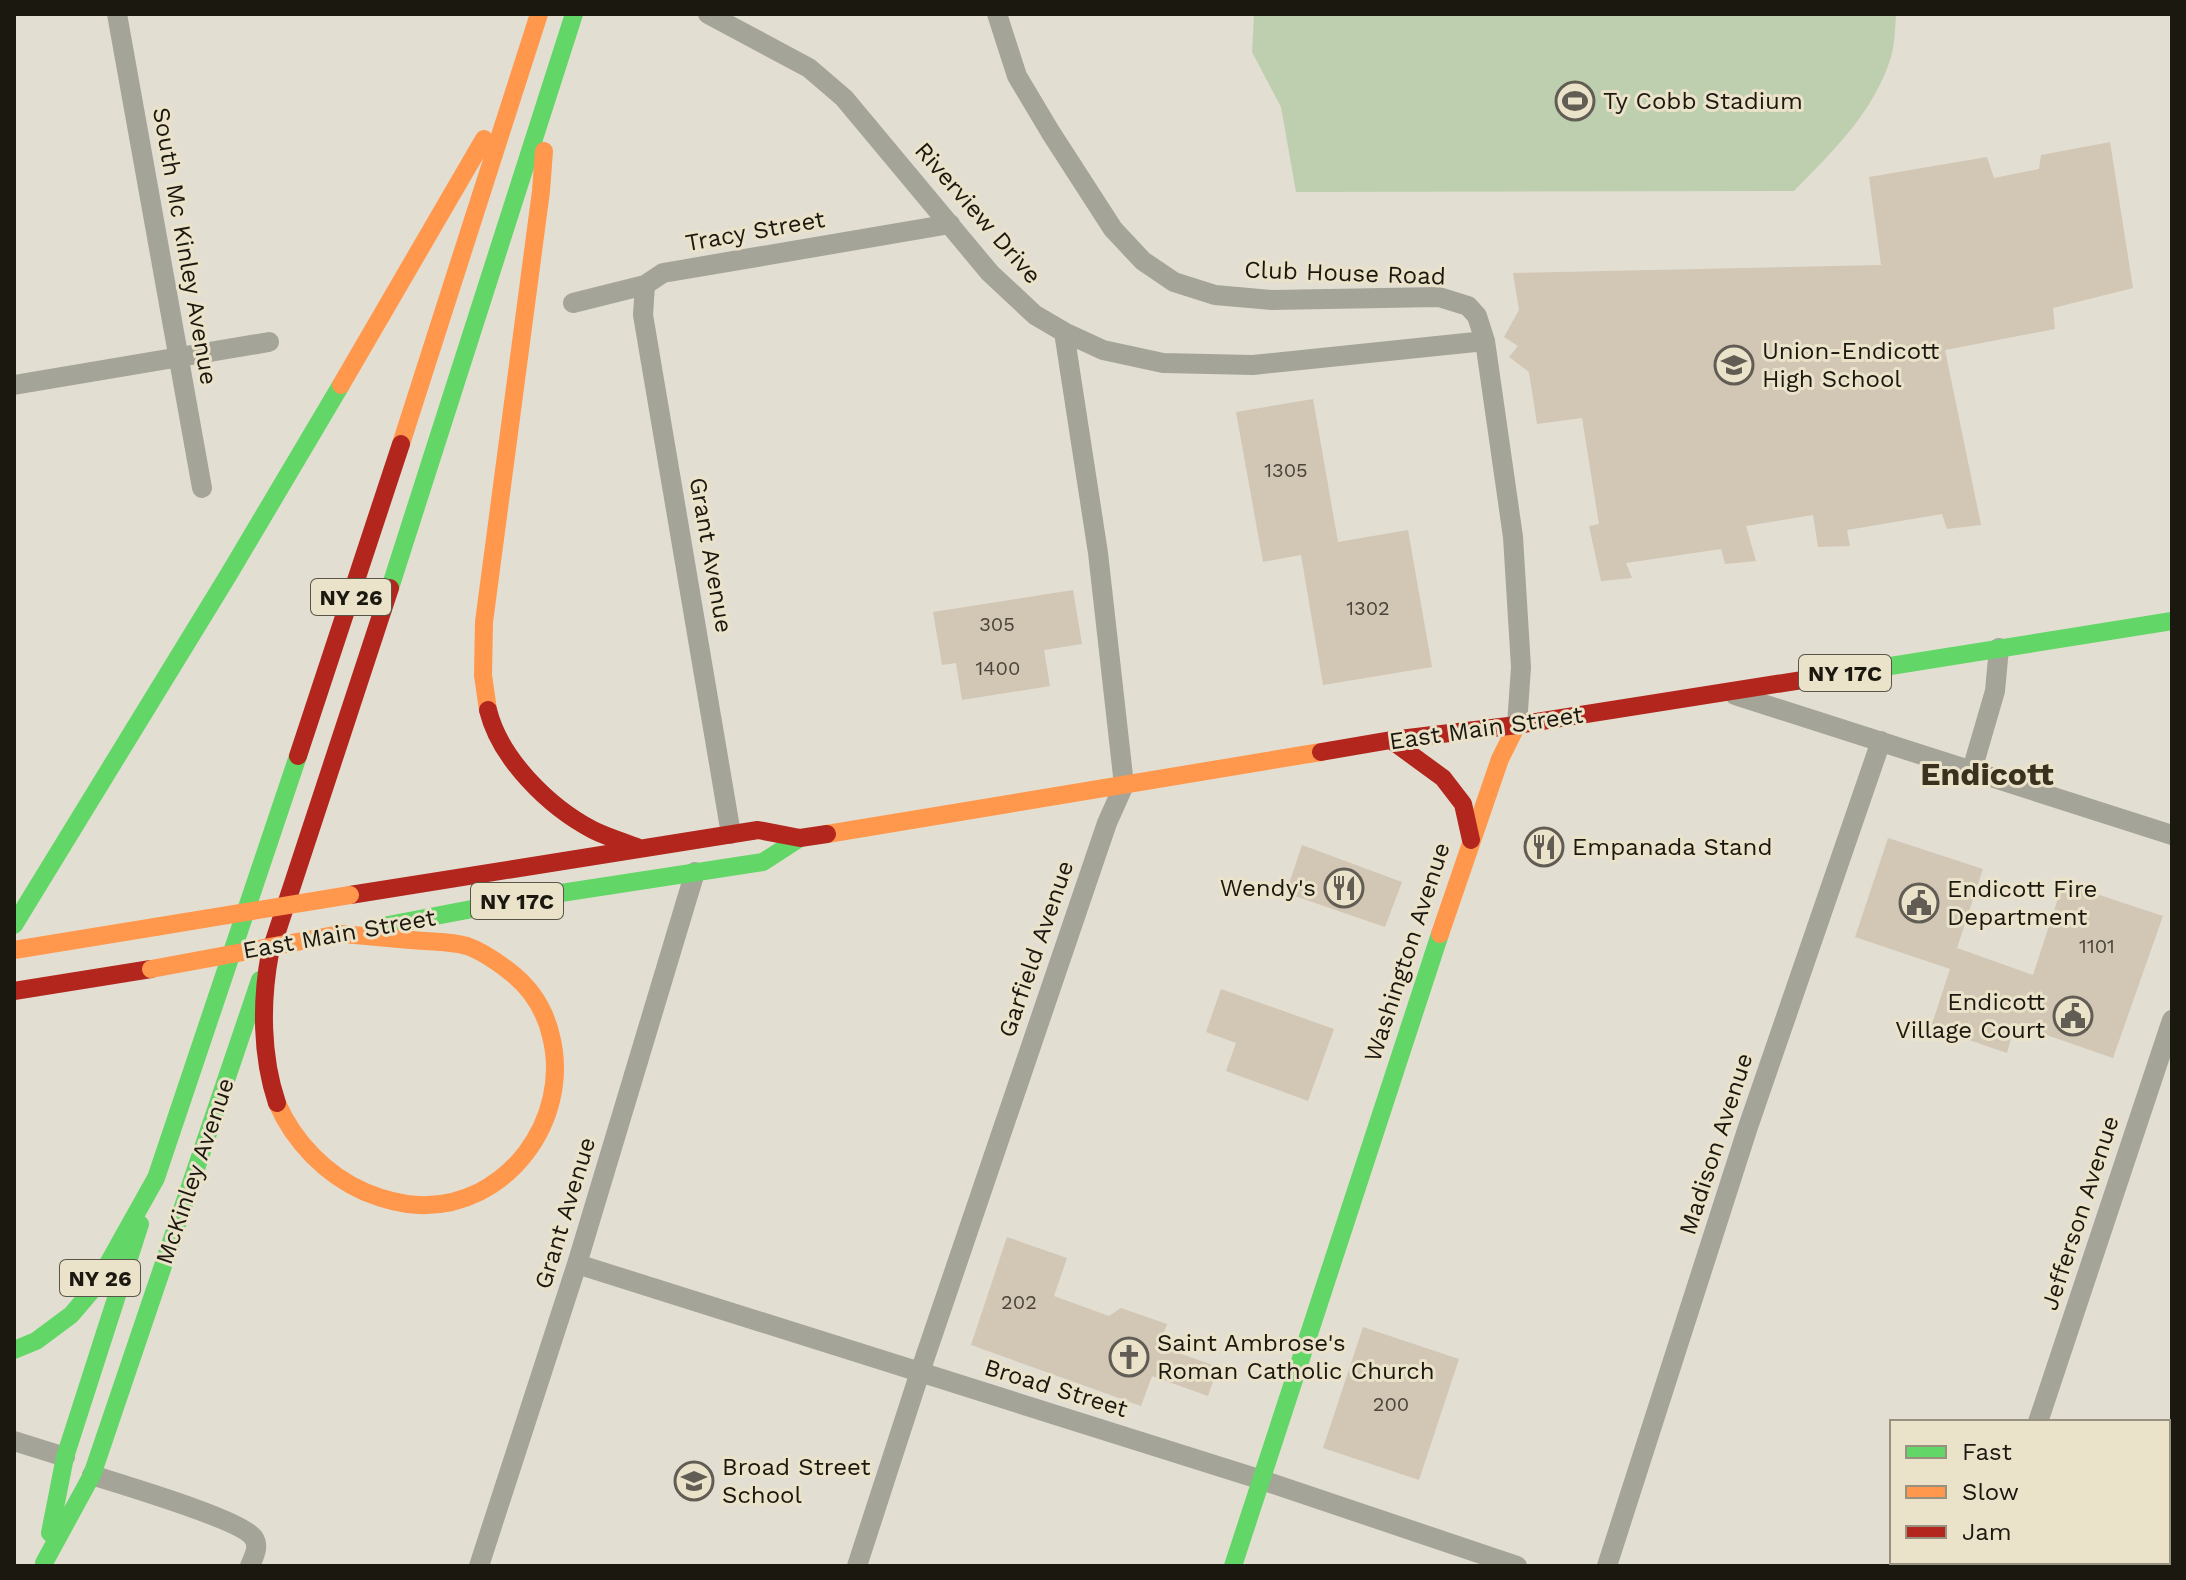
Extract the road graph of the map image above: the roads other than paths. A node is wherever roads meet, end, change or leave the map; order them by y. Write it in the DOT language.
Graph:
graph roads {
  1 [pos="117,14"];
  2 [pos="539,14"];
  3 [pos="574,14"];
  4 [pos="708,14"];
  5 [pos="997,14"];
  6 [pos="531,38"];
  7 [pos="549,94"];
  8 [pos="950,224"];
  9 [pos="645,285"];
  10 [pos="573,303"];
  11 [pos="1064,332"];
  12 [pos="1485,341"];
  13 [pos="269,342"];
  14 [pos="177,357"];
  15 [pos="14,385"];
  16 [pos="202,488"];
  17 [pos="2172,621"];
  18 [pos="1999,648"];
  19 [pos="1728,693"];
  20 [pos="1517,725"];
  21 [pos="1391,740"];
  22 [pos="1881,741"];
  23 [pos="1972,770"];
  24 [pos="1124,785"];
  25 [pos="731,834"];
  26 [pos="2172,835"];
  27 [pos="800,838"];
  28 [pos="1471,840"];
  29 [pos="639,848"];
  30 [pos="695,872"];
  31 [pos="14,925"];
  32 [pos="340,934"];
  33 [pos="14,950"];
  34 [pos="269,954"];
  35 [pos="14,991"];
  36 [pos="2172,1020"];
  37 [pos="156,1178"];
  38 [pos="577,1264"];
  39 [pos="14,1350"];
  40 [pos="920,1372"];
  41 [pos="2039,1420"];
  42 [pos="14,1441"];
  43 [pos="65,1457"];
  44 [pos="92,1475"];
  45 [pos="1262,1480"];
  46 [pos="43,1565"];
  47 [pos="250,1566"];
  48 [pos="479,1566"];
  49 [pos="857,1566"];
  50 [pos="1233,1566"];
  51 [pos="1517,1566"];
  52 [pos="1607,1566"];
  1 -- 14 [label="street, South Mc Kinley Avenue"];
  2 -- 6 [label="main road, NY 26"];
  3 -- 7 [label="main road"];
  4 -- 8 [label="street, Riverview Drive"];
  5 -- 12 [label="street, Club House Road"];
  6 -- 31 [label="main road"];
  6 -- 37 [label="main road, NY 26"];
  7 -- 29 [label="main road"];
  7 -- 34 [label="main road, McKinley Avenue"];
  8 -- 9 [label="street, Tracy Street"];
  8 -- 11 [label="street, Riverview Drive"];
  9 -- 10 [label="street, Tracy Street"];
  9 -- 25 [label="street, Grant Avenue"];
  11 -- 12 [label="street, Riverview Drive"];
  11 -- 24 [label="street"];
  12 -- 20 [label="street, Washington Avenue"];
  13 -- 14 [label="street"];
  14 -- 15 [label="street"];
  14 -- 16 [label="street, South Mc Kinley Avenue"];
  17 -- 18 [label="main road, East Main Street / NY 17C"];
  18 -- 19 [label="main road, East Main Street / NY 17C"];
  18 -- 23 [label="street"];
  19 -- 20 [label="main road, East Main Street / NY 17C"];
  19 -- 22 [label="street"];
  20 -- 21 [label="main road, East Main Street / NY 17C"];
  20 -- 28 [label="main road, Washington Avenue"];
  21 -- 24 [label="main road, East Main Street / NY 17C"];
  21 -- 28 [label="main road"];
  22 -- 23 [label="street"];
  22 -- 52 [label="street, Madison Avenue"];
  23 -- 26 [label="street"];
  24 -- 27 [label="main road, East Main Street / NY 17C"];
  24 -- 40 [label="street, Garfield Avenue"];
  25 -- 27 [label="main road, East Main Street / NY 17C"];
  25 -- 29 [label="main road, East Main Street / NY 17C"];
  27 -- 30 [label="main road, East Main Street / NY 17C"];
  28 -- 45 [label="main road, Washington Avenue"];
  29 -- 33 [label="main road, East Main Street / NY 17C, bridge"];
  30 -- 32 [label="main road, East Main Street / NY 17C"];
  30 -- 38 [label="street, Grant Avenue"];
  32 -- 34 [label="main road"];
  32 -- 35 [label="main road, East Main Street / NY 17C, bridge"];
  34 -- 44 [label="main road, McKinley Avenue"];
  36 -- 41 [label="street, Jefferson Avenue"];
  37 -- 39 [label="main road, NY 26"];
  37 -- 43 [label="main road, McKinley Avenue"];
  38 -- 40 [label="street, Broad Street"];
  38 -- 48 [label="street, Grant Avenue"];
  40 -- 45 [label="street, Broad Street"];
  40 -- 49 [label="street, Garfield Avenue"];
  42 -- 43 [label="street"];
  43 -- 46 [label="main road, McKinley Avenue"];
  44 -- 46 [label="main road, McKinley Avenue"];
  44 -- 47 [label="street"];
  45 -- 50 [label="main road, Washington Avenue"];
  45 -- 51 [label="street, Broad Street"];
}
